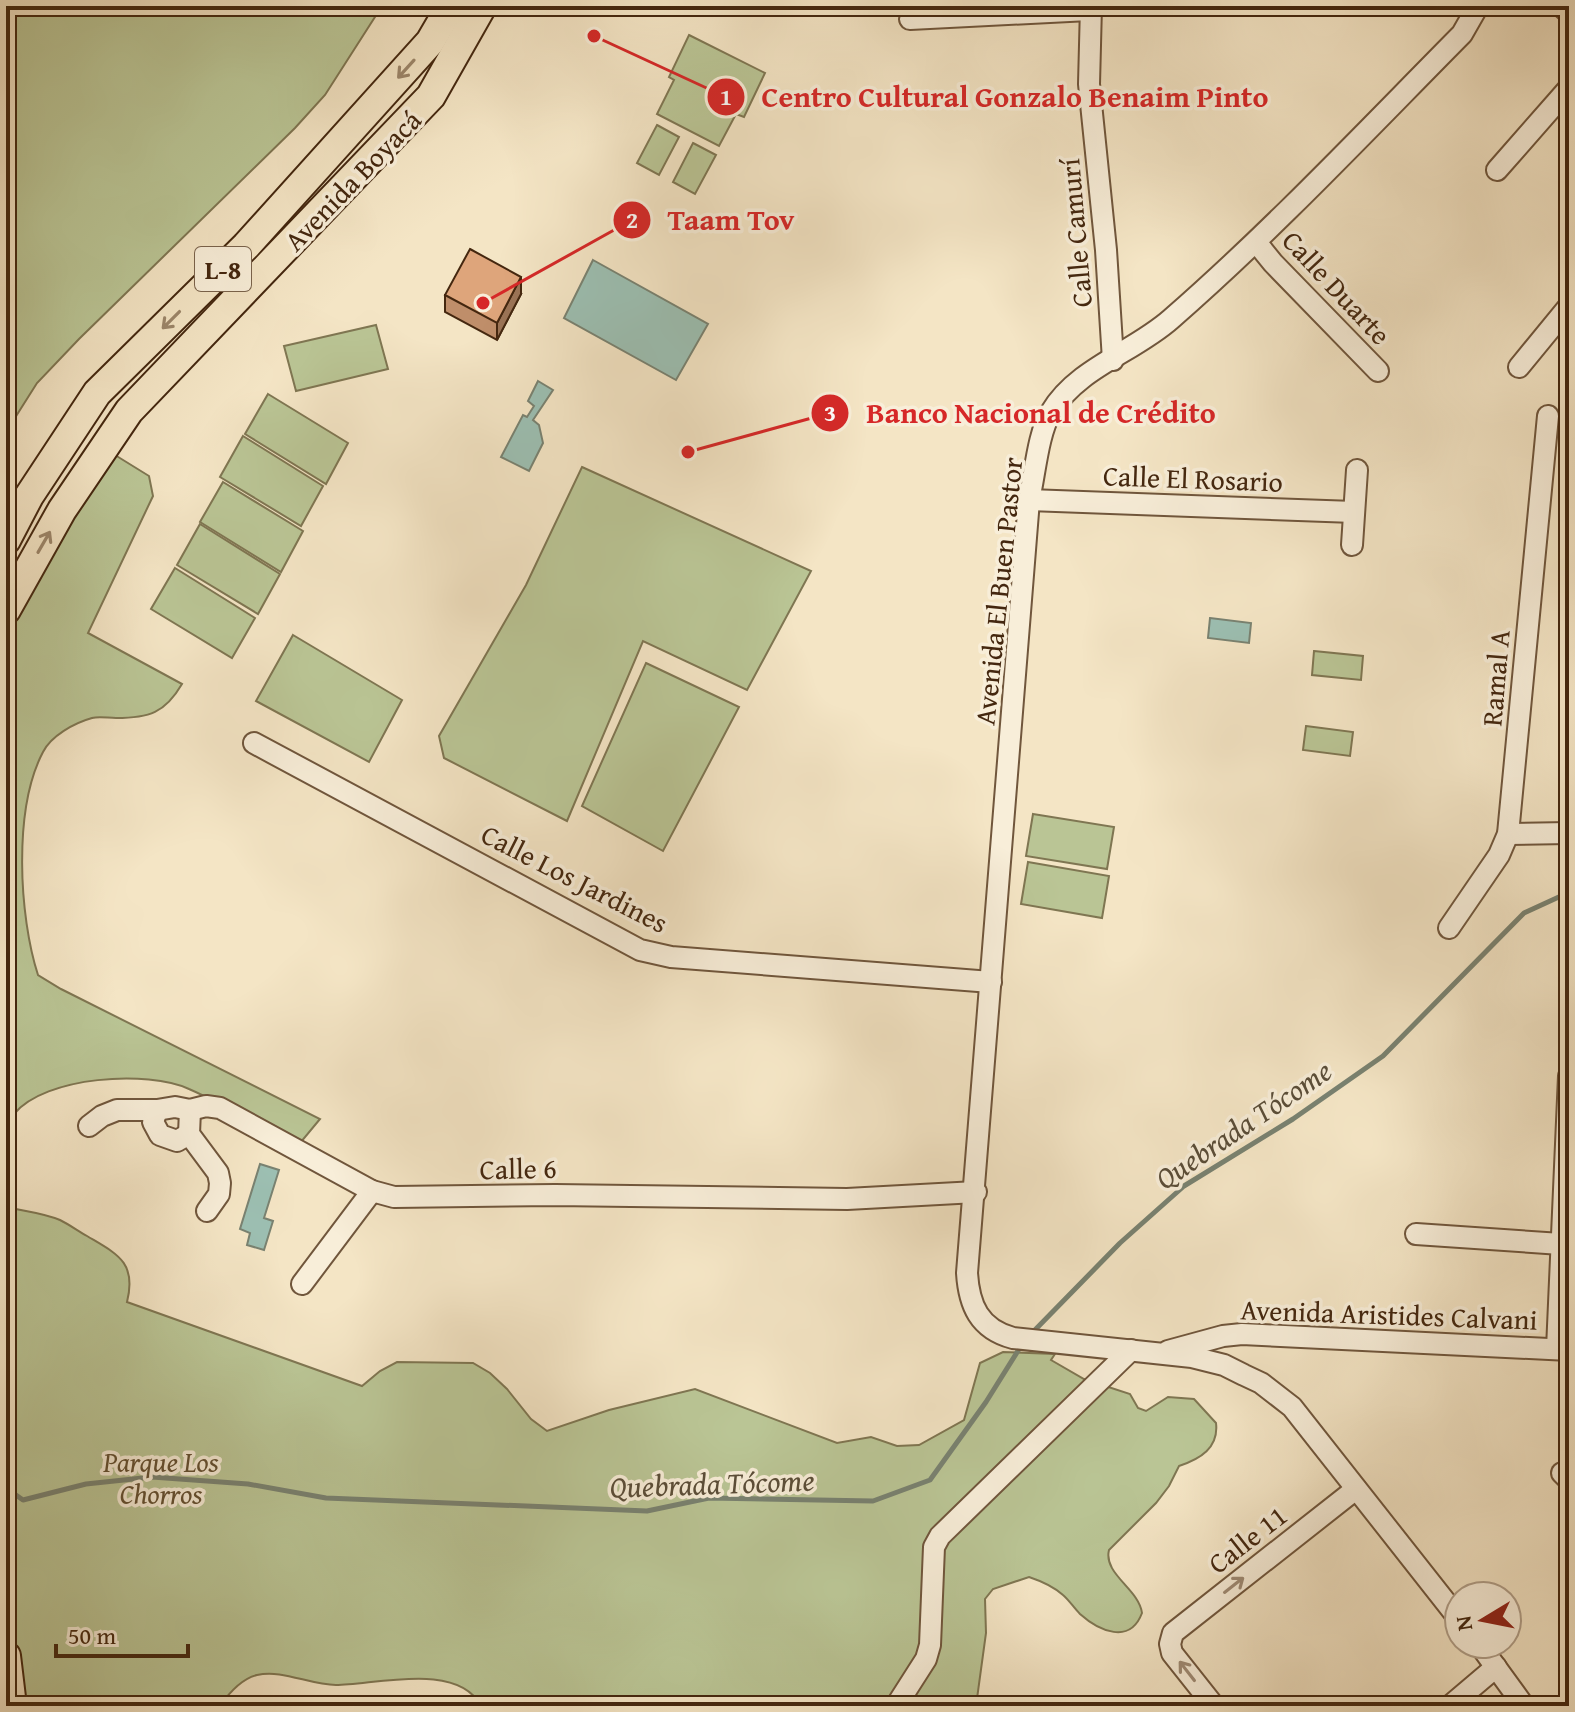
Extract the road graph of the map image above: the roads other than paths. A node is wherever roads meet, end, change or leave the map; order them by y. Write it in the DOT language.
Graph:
graph roads {
  1 [pos="451,6"];
  2 [pos="482,6"];
  3 [pos="1478,6"];
  4 [pos="1561,6"];
  5 [pos="1090,8"];
  6 [pos="1569,13"];
  7 [pos="910,19"];
  8 [pos="1569,88"];
  9 [pos="1497,170"];
  10 [pos="1256,242"];
  11 [pos="1569,306"];
  12 [pos="1113,360"];
  13 [pos="1519,367"];
  14 [pos="1378,371"];
  15 [pos="1548,416"];
  16 [pos="1357,470"];
  17 [pos="1029,500"];
  18 [pos="1354,512"];
  19 [pos="6,540"];
  20 [pos="1352,545"];
  21 [pos="6,610"];
  22 [pos="254,743"];
  23 [pos="1569,833"];
  24 [pos="1508,834"];
  25 [pos="1449,928"];
  26 [pos="991,982"];
  27 [pos="1569,1076"];
  28 [pos="157,1110"];
  29 [pos="190,1110"];
  30 [pos="89,1126"];
  31 [pos="189,1134"];
  32 [pos="372,1191"];
  33 [pos="976,1192"];
  34 [pos="207,1211"];
  35 [pos="1416,1234"];
  36 [pos="1561,1244"];
  37 [pos="302,1284"];
  38 [pos="1131,1350"];
  39 [pos="1563,1350"];
  40 [pos="1161,1353"];
  41 [pos="1356,1489"];
  42 [pos="1443,1599"];
  43 [pos="6,1656"];
  44 [pos="1491,1660"];
  45 [pos="1496,1667"];
  46 [pos="12,1706"];
  47 [pos="896,1706"];
  48 [pos="1214,1706"];
  49 [pos="1450,1706"];
  50 [pos="1524,1706"];
  1 -- 19 [label="highway, Avenida Boyacá / L-8, one-way"];
  21 -- 2 [label="highway, Avenida Boyacá / L-8, one-way"];
  3 -- 10 [label="street, Avenida El Buen Pastor"];
  4 -- 6 [label="street"];
  5 -- 7 [label="street"];
  5 -- 12 [label="street, Calle Camurí"];
  8 -- 9 [label="street"];
  10 -- 12 [label="street, Avenida El Buen Pastor"];
  10 -- 14 [label="street, Calle Duarte"];
  11 -- 13 [label="street"];
  12 -- 17 [label="street, Avenida El Buen Pastor"];
  15 -- 24 [label="street, Ramal A"];
  16 -- 18 [label="street"];
  17 -- 18 [label="street, Calle El Rosario"];
  17 -- 26 [label="street, Avenida El Buen Pastor"];
  18 -- 20 [label="street"];
  22 -- 26 [label="street, Calle Los Jardines"];
  23 -- 24 [label="street"];
  24 -- 25 [label="street, Ramal A"];
  26 -- 33 [label="street, Avenida El Buen Pastor"];
  27 -- 36 [label="street"];
  28 -- 29 [label="street, Calle 6"];
  28 -- 30 [label="street, Calle 6"];
  28 -- 31 [label="street"];
  29 -- 31 [label="street"];
  29 -- 32 [label="street, Calle 6"];
  31 -- 34 [label="street"];
  32 -- 33 [label="street, Calle 6"];
  32 -- 37 [label="street"];
  33 -- 38 [label="street, Avenida El Buen Pastor"];
  35 -- 36 [label="street"];
  36 -- 39 [label="street"];
  38 -- 40 [label="street, Avenida El Buen Pastor"];
  38 -- 47 [label="street"];
  39 -- 40 [label="street, Avenida Aristides Calvani"];
  40 -- 41 [label="street, Avenida El Buen Pastor"];
  41 -- 42 [label="street, Avenida El Buen Pastor"];
  48 -- 41 [label="street, Calle 11, one-way"];
  43 -- 46 [label="highway"];
  44 -- 45 [label="street"];
  45 -- 49 [label="street"];
  45 -- 50 [label="street"];
}
